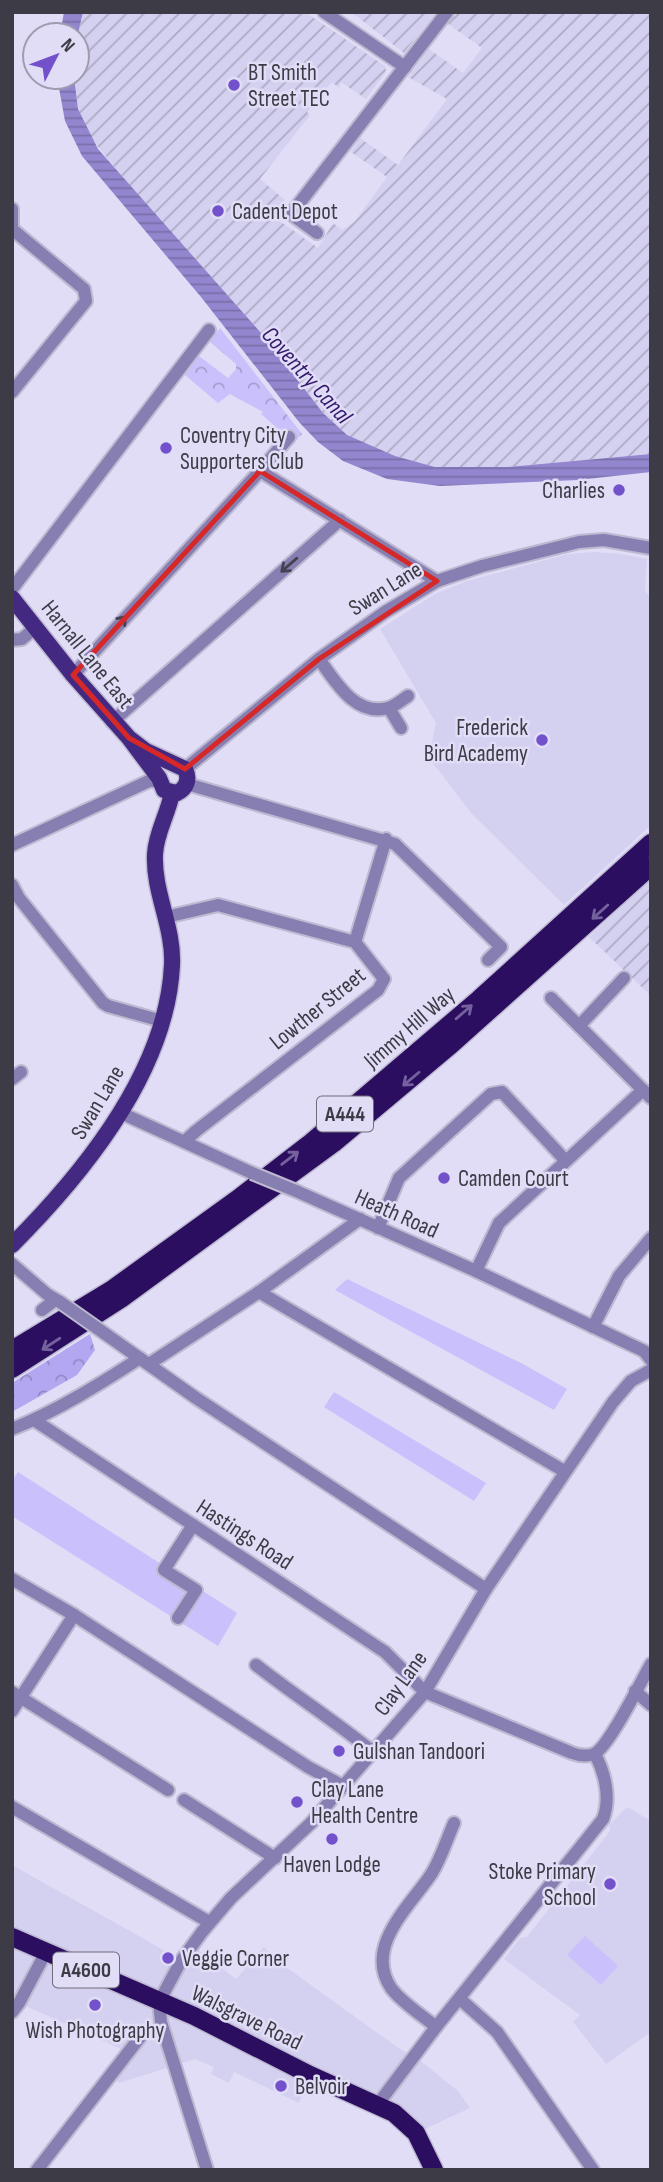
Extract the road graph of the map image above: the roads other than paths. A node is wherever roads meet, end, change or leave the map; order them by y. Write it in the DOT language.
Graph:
graph roads {
  1 [pos="447,12"];
  2 [pos="327,13"];
  3 [pos="405,67"];
  4 [pos="12,209"];
  5 [pos="12,228"];
  6 [pos="317,233"];
  7 [pos="209,330"];
  8 [pos="12,392"];
  9 [pos="289,437"];
  10 [pos="260,471"];
  11 [pos="340,520"];
  12 [pos="651,548"];
  13 [pos="438,581"];
  14 [pos="12,589"];
  15 [pos="12,598"];
  16 [pos="36,627"];
  17 [pos="12,640"];
  18 [pos="319,659"];
  19 [pos="73,675"];
  20 [pos="408,696"];
  21 [pos="389,708"];
  22 [pos="112,722"];
  23 [pos="401,727"];
  24 [pos="129,738"];
  25 [pos="181,773"];
  26 [pos="159,779"];
  27 [pos="172,793"];
  28 [pos="386,839"];
  29 [pos="651,843"];
  30 [pos="12,845"];
  31 [pos="651,866"];
  32 [pos="12,885"];
  33 [pos="166,917"];
  34 [pos="355,942"];
  35 [pos="488,960"];
  36 [pos="624,978"];
  37 [pos="551,998"];
  38 [pos="162,1021"];
  39 [pos="579,1027"];
  40 [pos="647,1094"];
  41 [pos="121,1113"];
  42 [pos="185,1142"];
  43 [pos="565,1160"];
  44 [pos="360,1219"];
  45 [pos="378,1228"];
  46 [pos="651,1238"];
  47 [pos="12,1245"];
  48 [pos="12,1264"];
  49 [pos="476,1271"];
  50 [pos="259,1293"];
  51 [pos="58,1301"];
  52 [pos="42,1310"];
  53 [pos="593,1327"];
  54 [pos="12,1350"];
  55 [pos="651,1360"];
  56 [pos="145,1361"];
  57 [pos="12,1369"];
  58 [pos="651,1370"];
  59 [pos="34,1420"];
  60 [pos="12,1429"];
  61 [pos="564,1471"];
  62 [pos="193,1525"];
  63 [pos="12,1580"];
  64 [pos="486,1589"];
  65 [pos="74,1615"];
  66 [pos="177,1618"];
  67 [pos="651,1664"];
  68 [pos="256,1665"];
  69 [pos="635,1691"];
  70 [pos="425,1692"];
  71 [pos="17,1694"];
  72 [pos="651,1705"];
  73 [pos="12,1711"];
  74 [pos="373,1752"];
  75 [pos="594,1754"];
  76 [pos="343,1786"];
  77 [pos="168,1790"];
  78 [pos="184,1800"];
  79 [pos="12,1807"];
  80 [pos="454,1823"];
  81 [pos="275,1858"];
  82 [pos="209,1922"];
  83 [pos="12,1937"];
  84 [pos="46,1952"];
  85 [pos="460,1999"];
  86 [pos="159,2002"];
  87 [pos="12,2012"];
  88 [pos="436,2027"];
  89 [pos="144,2032"];
  90 [pos="378,2104"];
  91 [pos="37,2170"];
  92 [pos="207,2170"];
  93 [pos="434,2170"];
  94 [pos="593,2170"];
  1 -- 3 [label="street"];
  2 -- 3 [label="street"];
  3 -- 6 [label="street"];
  4 -- 5 [label="street"];
  5 -- 8 [label="street"];
  7 -- 14 [label="street"];
  9 -- 10 [label="street"];
  10 -- 11 [label="street"];
  19 -- 10 [label="street, one-way"];
  11 -- 13 [label="street"];
  11 -- 22 [label="street, one-way"];
  12 -- 13 [label="street, Swan Lane"];
  13 -- 18 [label="street, Swan Lane"];
  15 -- 16 [label="main road, Harnall Lane East"];
  16 -- 17 [label="street"];
  16 -- 19 [label="main road, Harnall Lane East"];
  18 -- 21 [label="street"];
  18 -- 25 [label="street, Swan Lane"];
  19 -- 22 [label="main road, Harnall Lane East"];
  20 -- 21 [label="street"];
  21 -- 23 [label="street"];
  22 -- 24 [label="main road, Harnall Lane East"];
  24 -- 25 [label="main road, Harnall Lane East"];
  24 -- 26 [label="main road, Harnall Lane East"];
  25 -- 26 [label="main road"];
  25 -- 27 [label="main road"];
  25 -- 28 [label="street"];
  26 -- 27 [label="main road"];
  26 -- 30 [label="street"];
  27 -- 33 [label="main road, Swan Lane"];
  28 -- 34 [label="street"];
  28 -- 35 [label="street"];
  54 -- 29 [label="highway, Jimmy Hill Way / A444, one-way"];
  31 -- 57 [label="highway, Jimmy Hill Way / A444, one-way"];
  32 -- 38 [label="street"];
  33 -- 34 [label="street, Lowther Street"];
  33 -- 38 [label="main road, Swan Lane"];
  34 -- 42 [label="street, Lowther Street"];
  36 -- 39 [label="street"];
  37 -- 39 [label="street"];
  38 -- 41 [label="main road, Swan Lane"];
  39 -- 40 [label="street"];
  40 -- 43 [label="street"];
  41 -- 42 [label="street, Heath Road"];
  41 -- 47 [label="main road, Swan Lane"];
  42 -- 44 [label="street, Heath Road, bridge"];
  43 -- 45 [label="street"];
  43 -- 49 [label="street"];
  44 -- 45 [label="street, Heath Road"];
  44 -- 50 [label="street"];
  45 -- 49 [label="street, Heath Road"];
  46 -- 53 [label="street"];
  48 -- 51 [label="street"];
  49 -- 53 [label="street, Heath Road"];
  50 -- 56 [label="street"];
  50 -- 61 [label="street"];
  51 -- 52 [label="street"];
  51 -- 56 [label="street, bridge"];
  53 -- 55 [label="street, Heath Road"];
  56 -- 59 [label="street"];
  56 -- 64 [label="street"];
  58 -- 61 [label="street, Clay Lane"];
  59 -- 60 [label="street"];
  59 -- 62 [label="street, Hastings Road"];
  61 -- 64 [label="street, Clay Lane"];
  62 -- 66 [label="street"];
  62 -- 70 [label="street, Hastings Road"];
  63 -- 65 [label="street"];
  64 -- 70 [label="street, Clay Lane"];
  65 -- 71 [label="street"];
  65 -- 76 [label="street"];
  67 -- 69 [label="street"];
  68 -- 74 [label="street"];
  69 -- 72 [label="street"];
  69 -- 75 [label="street"];
  70 -- 74 [label="street, Clay Lane"];
  70 -- 75 [label="street"];
  71 -- 73 [label="street"];
  71 -- 77 [label="street"];
  74 -- 76 [label="street, Clay Lane"];
  75 -- 85 [label="street"];
  76 -- 81 [label="street, Clay Lane"];
  78 -- 81 [label="street"];
  79 -- 82 [label="street"];
  80 -- 88 [label="street"];
  81 -- 82 [label="street, Clay Lane"];
  82 -- 86 [label="street, Clay Lane"];
  83 -- 84 [label="highway, Walsgrave Road / A4600"];
  84 -- 86 [label="highway, Walsgrave Road / A4600"];
  84 -- 87 [label="street"];
  85 -- 88 [label="street"];
  85 -- 94 [label="street"];
  86 -- 90 [label="highway, Walsgrave Road / A4600"];
  86 -- 92 [label="street"];
  88 -- 90 [label="street"];
  89 -- 91 [label="street"];
  90 -- 93 [label="highway, Walsgrave Road / A4600"];
}
